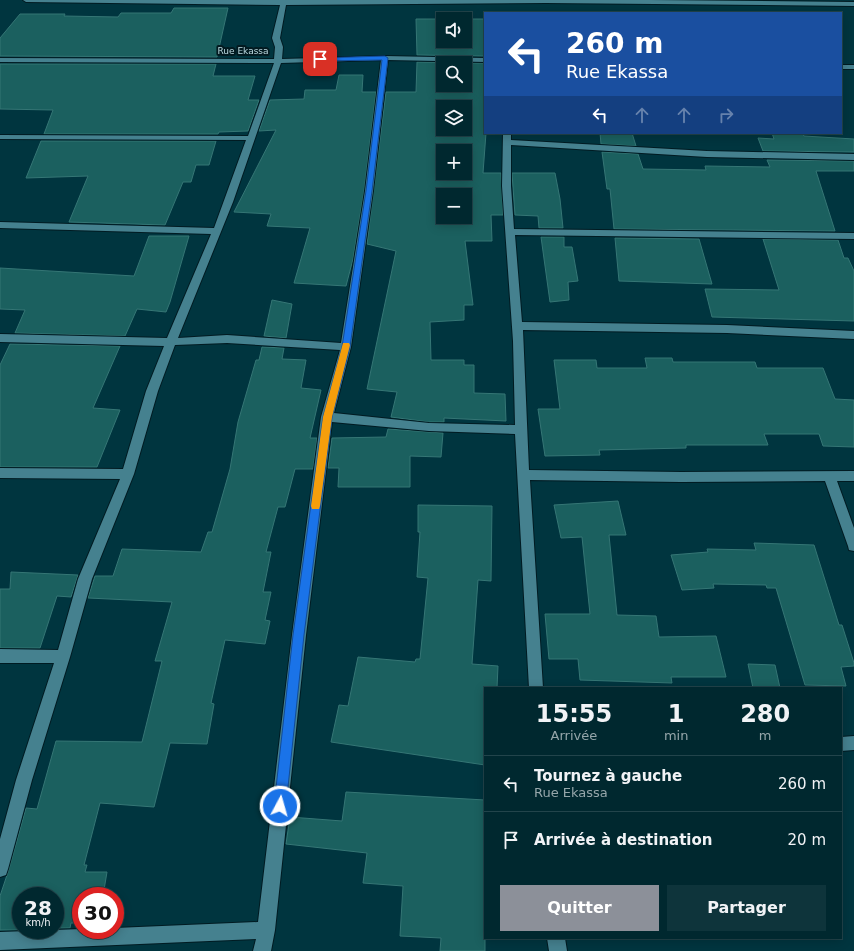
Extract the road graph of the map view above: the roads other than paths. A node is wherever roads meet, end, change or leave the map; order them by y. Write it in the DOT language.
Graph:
graph roads {
  1 [pos="26,0"];
  2 [pos="284,1"];
  3 [pos="854,4"];
  4 [pos="385,58"];
  5 [pos="0,60"];
  6 [pos="484,60"];
  7 [pos="278,61"];
  8 [pos="842,67"];
  9 [pos="854,67"];
  10 [pos="0,137"];
  11 [pos="250,138"];
  12 [pos="507,138"];
  13 [pos="854,157"];
  14 [pos="0,225"];
  15 [pos="216,231"];
  16 [pos="510,232"];
  17 [pos="854,236"];
  18 [pos="519,326"];
  19 [pos="854,336"];
  20 [pos="0,338"];
  21 [pos="171,342"];
  22 [pos="346,347"];
  23 [pos="327,417"];
  24 [pos="521,430"];
  25 [pos="0,473"];
  26 [pos="128,474"];
  27 [pos="525,475"];
  28 [pos="830,476"];
  29 [pos="854,476"];
  30 [pos="854,546"];
  31 [pos="0,656"];
  32 [pos="63,657"];
  33 [pos="536,687"];
  34 [pos="854,743"];
  35 [pos="842,744"];
  36 [pos="0,869"];
  37 [pos="266,930"];
  38 [pos="556,939"];
  39 [pos="0,941"];
  40 [pos="262,951"];
  41 [pos="558,951"];
  1 -- 2 [label="street"];
  2 -- 3 [label="street"];
  2 -- 7 [label="street"];
  4 -- 6 [label="street, Rue Ekassa"];
  4 -- 7 [label="street, Rue Ekassa"];
  4 -- 22 [label="street"];
  5 -- 7 [label="street, Rue Ekassa"];
  7 -- 11 [label="street"];
  8 -- 9 [label="street"];
  10 -- 11 [label="street"];
  11 -- 15 [label="street"];
  12 -- 13 [label="street"];
  12 -- 16 [label="street"];
  14 -- 15 [label="street"];
  15 -- 21 [label="street"];
  16 -- 17 [label="street"];
  16 -- 18 [label="street"];
  18 -- 19 [label="street"];
  18 -- 24 [label="street"];
  20 -- 21 [label="street"];
  21 -- 22 [label="street"];
  21 -- 26 [label="street"];
  22 -- 23 [label="street"];
  23 -- 24 [label="street"];
  23 -- 37 [label="street"];
  24 -- 27 [label="street"];
  25 -- 26 [label="street"];
  26 -- 32 [label="street"];
  27 -- 28 [label="street"];
  27 -- 33 [label="street"];
  28 -- 29 [label="street"];
  28 -- 30 [label="street"];
  31 -- 32 [label="street"];
  32 -- 36 [label="street"];
  34 -- 35 [label="street"];
  37 -- 39 [label="street"];
  37 -- 40 [label="street"];
  38 -- 41 [label="street"];
}
